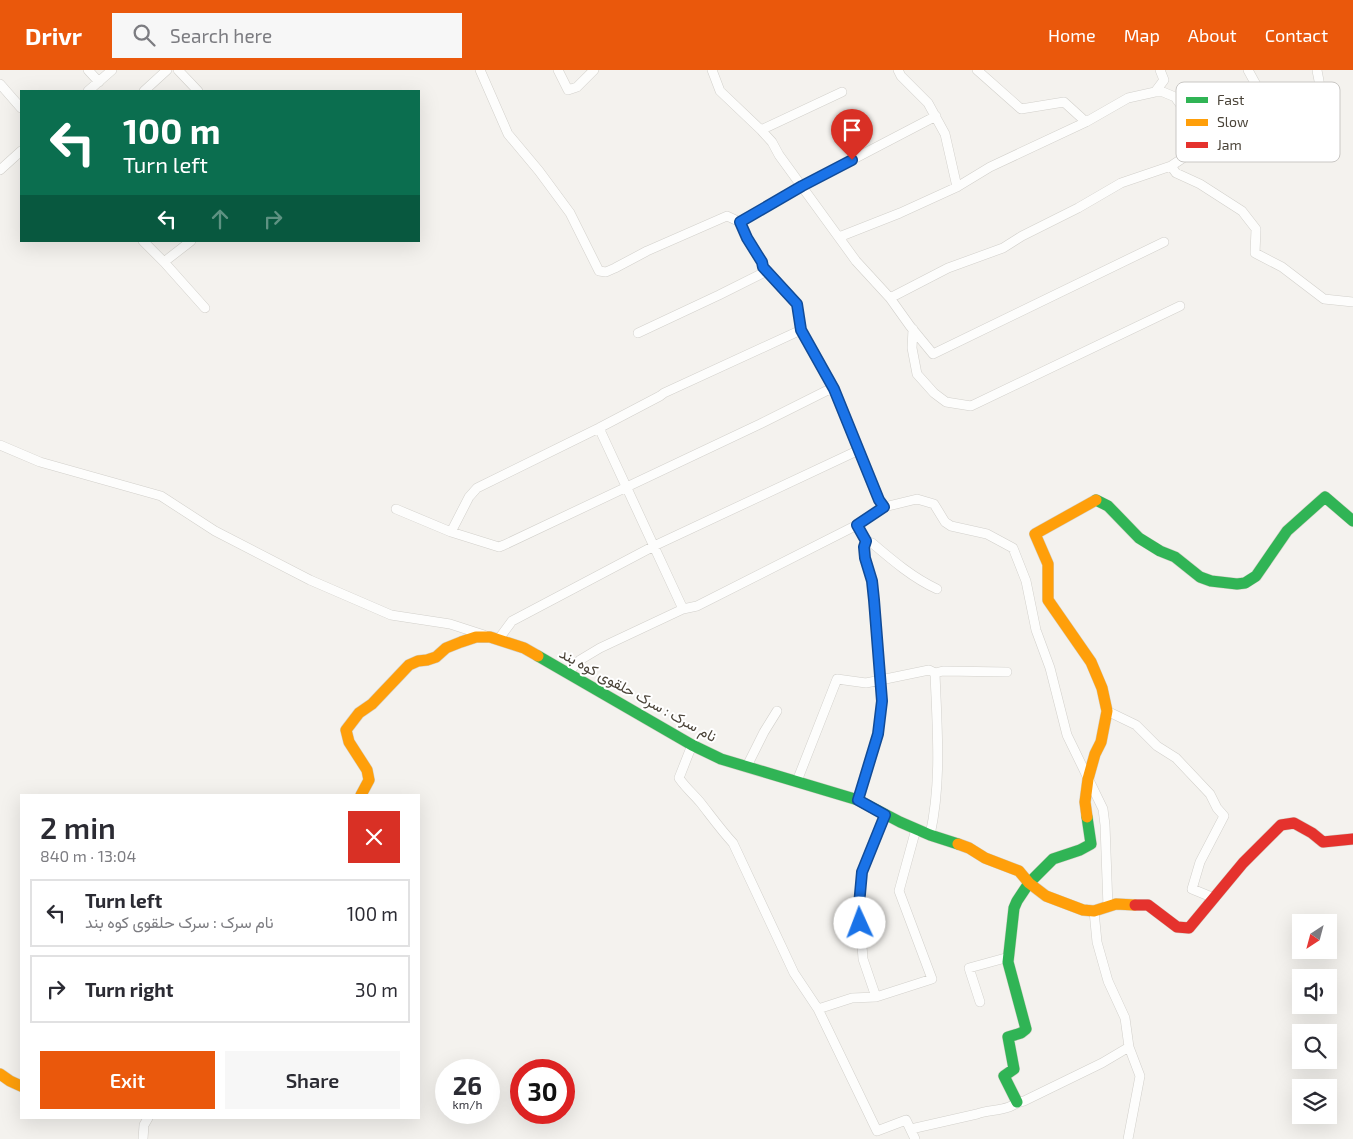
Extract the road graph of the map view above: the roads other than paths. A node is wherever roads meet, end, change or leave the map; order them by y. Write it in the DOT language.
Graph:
graph roads {
  1 [pos="88,70"];
  2 [pos="112,70"];
  3 [pos="168,70"];
  4 [pos="178,70"];
  5 [pos="480,70"];
  6 [pos="558,70"];
  7 [pos="594,70"];
  8 [pos="712,70"];
  9 [pos="898,70"];
  10 [pos="977,70"];
  11 [pos="1160,70"];
  12 [pos="1248,70"];
  13 [pos="99,82"];
  14 [pos="1255,82"];
  15 [pos="0,84"];
  16 [pos="89,90"];
  17 [pos="145,90"];
  18 [pos="197,90"];
  19 [pos="842,92"];
  20 [pos="1155,92"];
  21 [pos="1176,98"];
  22 [pos="20,107"];
  23 [pos="936,116"];
  24 [pos="1086,122"];
  25 [pos="762,130"];
  26 [pos="20,152"];
  27 [pos="1177,162"];
  28 [pos="1171,166"];
  29 [pos="0,170"];
  30 [pos="802,186"];
  31 [pos="957,187"];
  32 [pos="740,222"];
  33 [pos="839,237"];
  34 [pos="145,242"];
  35 [pos="190,242"];
  36 [pos="1164,242"];
  37 [pos="164,262"];
  38 [pos="767,271"];
  39 [pos="890,298"];
  40 [pos="1353,302"];
  41 [pos="1180,306"];
  42 [pos="205,308"];
  43 [pos="913,329"];
  44 [pos="801,330"];
  45 [pos="638,333"];
  46 [pos="834,389"];
  47 [pos="599,428"];
  48 [pos="0,445"];
  49 [pos="859,450"];
  50 [pos="626,487"];
  51 [pos="884,507"];
  52 [pos="396,510"];
  53 [pos="1353,521"];
  54 [pos="857,525"];
  55 [pos="450,532"];
  56 [pos="866,541"];
  57 [pos="654,546"];
  58 [pos="937,589"];
  59 [pos="683,609"];
  60 [pos="494,638"];
  61 [pos="1007,672"];
  62 [pos="568,673"];
  63 [pos="935,673"];
  64 [pos="880,680"];
  65 [pos="777,711"];
  66 [pos="1108,711"];
  67 [pos="692,745"];
  68 [pos="747,766"];
  69 [pos="1088,779"];
  70 [pos="796,781"];
  71 [pos="362,794"];
  72 [pos="858,800"];
  73 [pos="885,815"];
  74 [pos="916,829"];
  75 [pos="930,835"];
  76 [pos="1353,839"];
  77 [pos="1029,883"];
  78 [pos="1214,898"];
  79 [pos="1108,907"];
  80 [pos="1094,912"];
  81 [pos="1009,957"];
  82 [pos="876,998"];
  83 [pos="980,1002"];
  84 [pos="818,1010"];
  85 [pos="1129,1047"];
  86 [pos="0,1074"];
  87 [pos="20,1086"];
  88 [pos="1017,1102"];
  89 [pos="147,1119"];
  90 [pos="911,1129"];
  91 [pos="143,1139"];
  92 [pos="915,1139"];
  93 [pos="1128,1139"];
  1 -- 13 [label="street"];
  2 -- 13 [label="street"];
  3 -- 17 [label="street"];
  4 -- 18 [label="street"];
  5 -- 32 [label="street"];
  6 -- 7 [label="street"];
  8 -- 25 [label="street"];
  9 -- 23 [label="street"];
  10 -- 24 [label="street"];
  11 -- 20 [label="street"];
  12 -- 14 [label="street"];
  13 -- 16 [label="street"];
  15 -- 22 [label="street"];
  19 -- 25 [label="street"];
  20 -- 21 [label="street"];
  20 -- 24 [label="street"];
  23 -- 30 [label="street"];
  23 -- 31 [label="street"];
  24 -- 31 [label="street"];
  25 -- 30 [label="street"];
  26 -- 29 [label="street"];
  27 -- 28 [label="street"];
  28 -- 39 [label="street"];
  28 -- 40 [label="street"];
  30 -- 32 [label="street"];
  30 -- 33 [label="street"];
  31 -- 33 [label="street"];
  32 -- 38 [label="street"];
  33 -- 39 [label="street"];
  34 -- 37 [label="street"];
  35 -- 37 [label="street"];
  36 -- 43 [label="street"];
  37 -- 42 [label="street"];
  38 -- 44 [label="street"];
  38 -- 45 [label="street"];
  39 -- 43 [label="street"];
  41 -- 43 [label="street"];
  44 -- 46 [label="street"];
  44 -- 47 [label="street"];
  46 -- 49 [label="street"];
  46 -- 50 [label="street"];
  47 -- 50 [label="street"];
  47 -- 55 [label="street"];
  48 -- 60 [label="street"];
  49 -- 51 [label="street"];
  49 -- 57 [label="street"];
  50 -- 55 [label="street"];
  50 -- 57 [label="street"];
  51 -- 54 [label="street"];
  51 -- 69 [label="street"];
  52 -- 55 [label="street"];
  53 -- 66 [label="street"];
  54 -- 56 [label="street"];
  54 -- 59 [label="street"];
  56 -- 58 [label="street"];
  56 -- 64 [label="street"];
  57 -- 59 [label="street"];
  57 -- 60 [label="street"];
  59 -- 62 [label="street"];
  60 -- 62 [label="street, نام سرک : سرک حلقوی کوه بند"];
  60 -- 71 [label="street, نام سرک : سرک حلقوی کوه بند"];
  61 -- 63 [label="street"];
  62 -- 67 [label="street, نام سرک : سرک حلقوی کوه بند"];
  63 -- 64 [label="street"];
  63 -- 75 [label="street"];
  64 -- 70 [label="street"];
  64 -- 72 [label="street"];
  65 -- 68 [label="street"];
  66 -- 69 [label="street"];
  66 -- 78 [label="street"];
  67 -- 68 [label="street, نام سرک : سرک حلقوی کوه بند"];
  67 -- 84 [label="street"];
  68 -- 70 [label="street, نام سرک : سرک حلقوی کوه بند"];
  69 -- 77 [label="street"];
  69 -- 79 [label="street"];
  70 -- 72 [label="street, نام سرک : سرک حلقوی کوه بند"];
  72 -- 73 [label="street, نام سرک : سرک حلقوی کوه بند"];
  73 -- 74 [label="street, نام سرک : سرک حلقوی کوه بند"];
  73 -- 82 [label="street"];
  74 -- 75 [label="street, نام سرک : سرک حلقوی کوه بند"];
  74 -- 82 [label="street"];
  75 -- 77 [label="street, نام سرک : سرک حلقوی کوه بند"];
  76 -- 78 [label="street"];
  77 -- 80 [label="street, نام سرک : سرک حلقوی کوه بند"];
  77 -- 81 [label="street"];
  78 -- 79 [label="street"];
  79 -- 80 [label="street"];
  80 -- 85 [label="street"];
  81 -- 83 [label="street"];
  81 -- 88 [label="street"];
  82 -- 84 [label="street"];
  84 -- 90 [label="street"];
  85 -- 88 [label="street"];
  85 -- 93 [label="street"];
  86 -- 87 [label="street"];
  88 -- 90 [label="street"];
  89 -- 91 [label="street"];
  90 -- 92 [label="street"];
}
